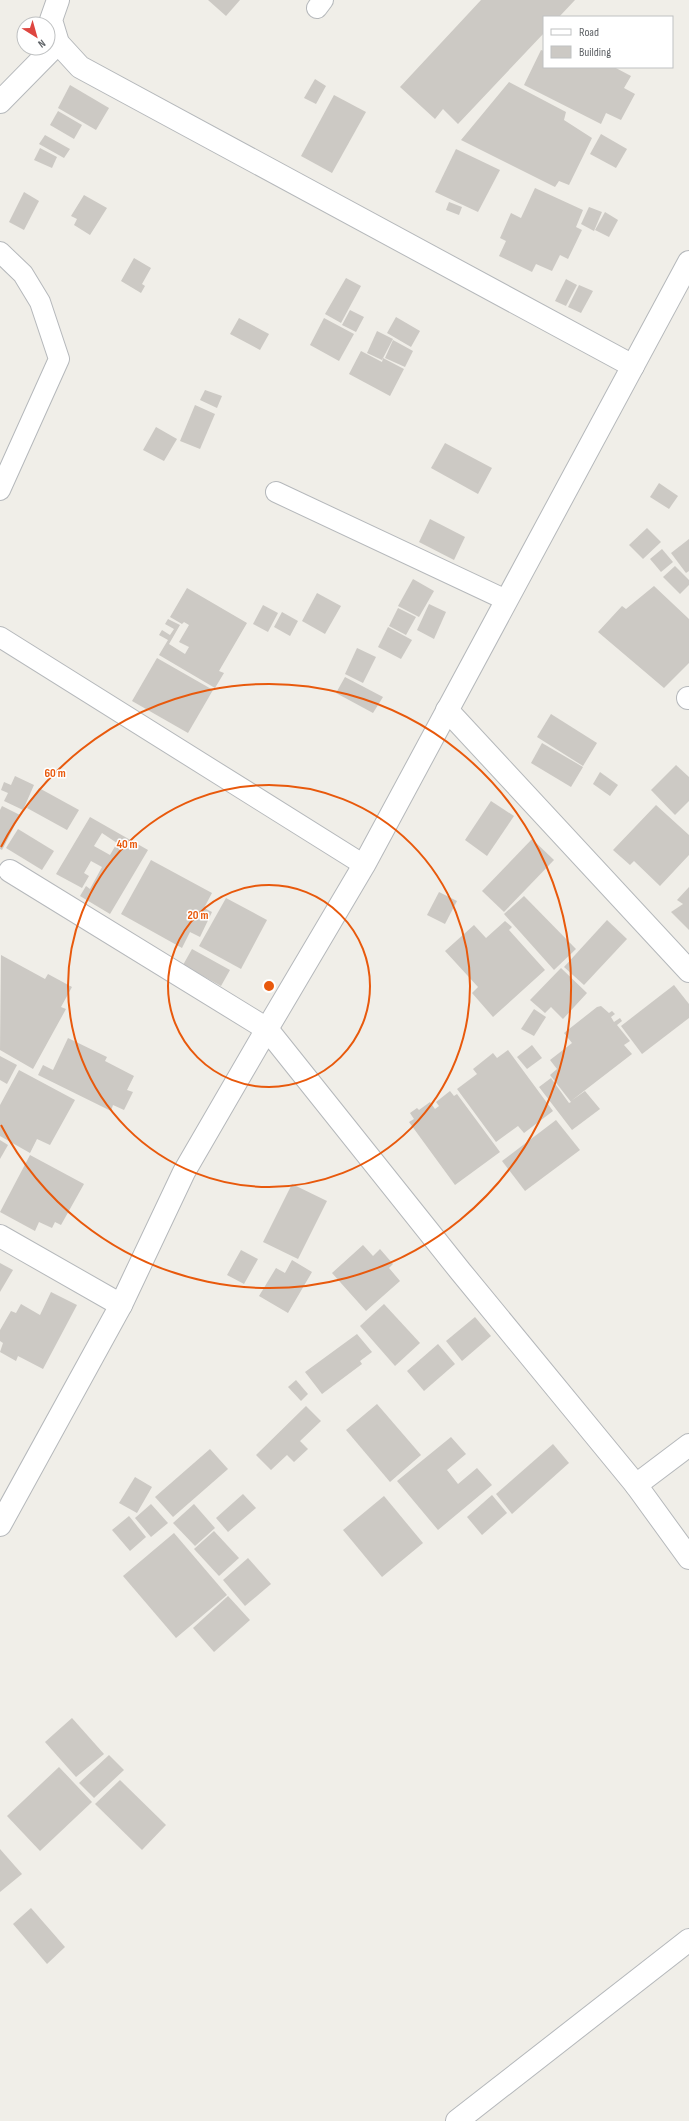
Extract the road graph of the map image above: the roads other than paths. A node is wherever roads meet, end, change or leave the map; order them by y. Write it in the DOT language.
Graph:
graph roads {
  1 [pos="58,0"];
  2 [pos="58,43"];
  3 [pos="0,102"];
  4 [pos="0,252"];
  5 [pos="689,262"];
  6 [pos="633,366"];
  7 [pos="0,490"];
  8 [pos="276,492"];
  9 [pos="506,600"];
  10 [pos="0,638"];
  11 [pos="447,710"];
  12 [pos="364,865"];
  13 [pos="10,871"];
  14 [pos="689,971"];
  15 [pos="267,1029"];
  16 [pos="0,1236"];
  17 [pos="121,1305"];
  18 [pos="689,1445"];
  19 [pos="636,1485"];
  20 [pos="0,1525"];
  21 [pos="689,1558"];
  22 [pos="689,1940"];
  23 [pos="457,2121"];
  1 -- 2 [label="street"];
  2 -- 3 [label="street"];
  2 -- 6 [label="street"];
  4 -- 7 [label="lane"];
  5 -- 6 [label="street"];
  6 -- 9 [label="street"];
  8 -- 9 [label="lane"];
  9 -- 11 [label="street"];
  10 -- 12 [label="lane"];
  11 -- 12 [label="street"];
  11 -- 14 [label="street"];
  12 -- 15 [label="street"];
  13 -- 15 [label="street"];
  15 -- 17 [label="street"];
  15 -- 19 [label="street"];
  16 -- 17 [label="street"];
  17 -- 20 [label="street"];
  18 -- 19 [label="street"];
  19 -- 21 [label="street"];
  22 -- 23 [label="street"];
}
